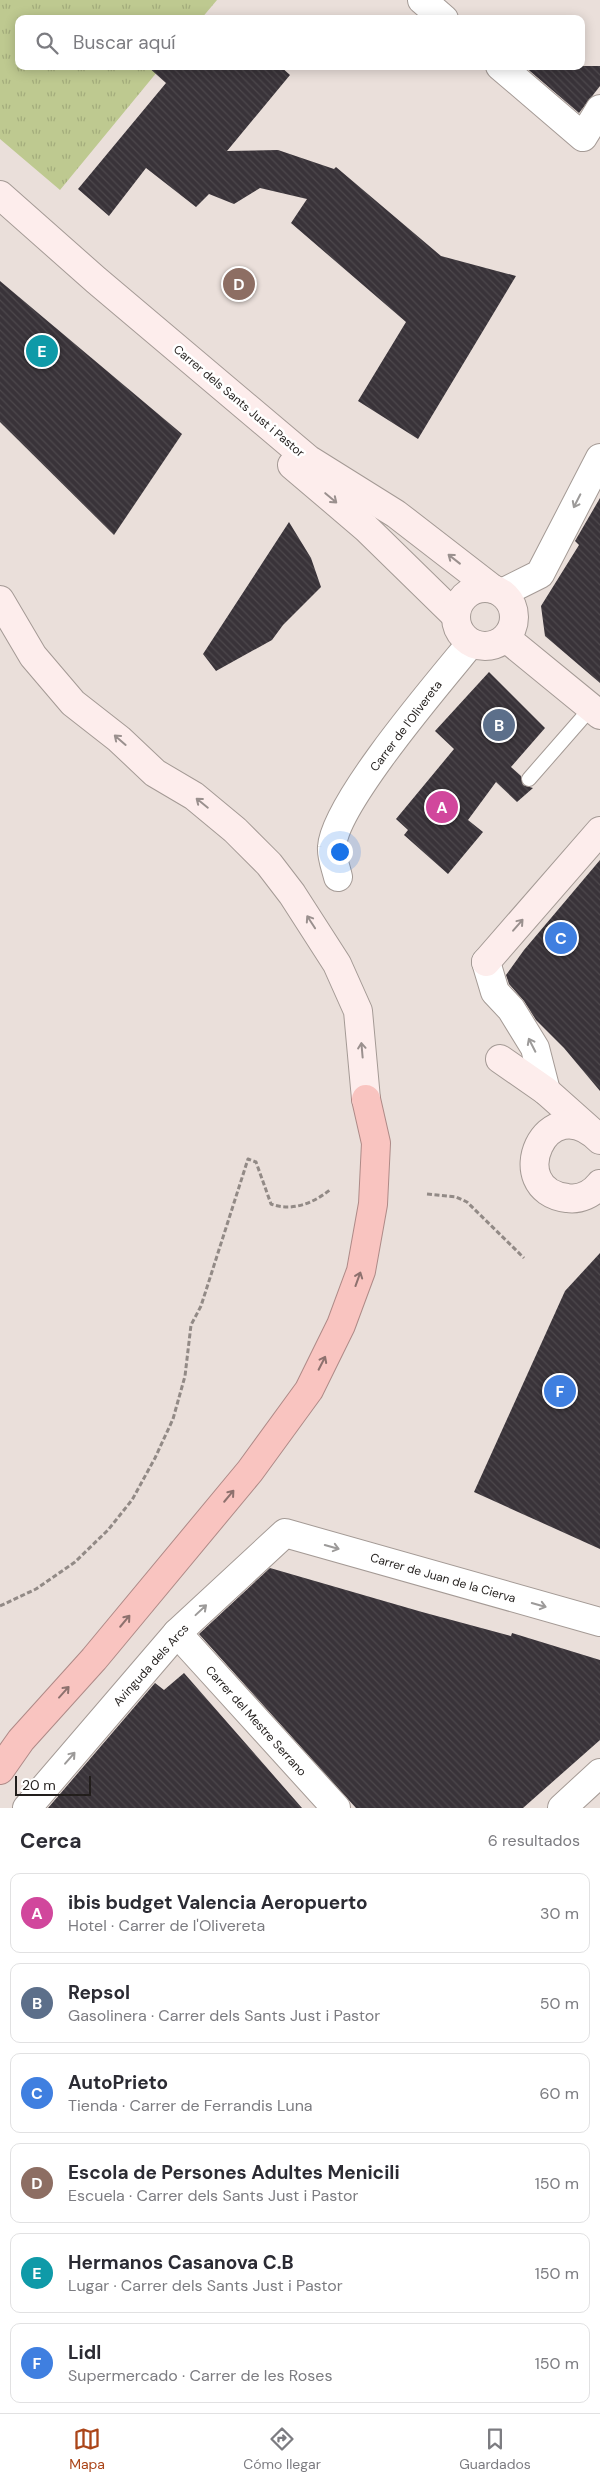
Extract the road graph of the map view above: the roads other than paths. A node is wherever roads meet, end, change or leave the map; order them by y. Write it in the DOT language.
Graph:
graph roads {
  1 [pos="422,0"];
  2 [pos="439,15"];
  3 [pos="505,70"];
  4 [pos="600,109"];
  5 [pos="0,195"];
  6 [pos="0,218"];
  7 [pos="600,458"];
  8 [pos="497,591"];
  9 [pos="0,600"];
  10 [pos="455,614"];
  11 [pos="506,638"];
  12 [pos="471,643"];
  13 [pos="596,711"];
  14 [pos="530,779"];
  15 [pos="600,831"];
  16 [pos="338,877"];
  17 [pos="486,962"];
  18 [pos="500,1059"];
  19 [pos="546,1091"];
  20 [pos="366,1099"];
  21 [pos="596,1136"];
  22 [pos="596,1192"];
  23 [pos="285,1533"];
  24 [pos="600,1622"];
  25 [pos="177,1633"];
  26 [pos="21,1740"];
  27 [pos="0,1770"];
  28 [pos="600,1773"];
  29 [pos="0,1782"];
  30 [pos="27,1808"];
  31 [pos="336,1808"];
  32 [pos="562,1808"];
  1 -- 2 [label="street"];
  3 -- 4 [label="street"];
  8 -- 5 [label="main road, Carrer dels Sants Just i Pastor, one-way"];
  6 -- 10 [label="main road, Carrer dels Sants Just i Pastor, one-way"];
  7 -- 8 [label="street, one-way"];
  8 -- 10 [label="main road"];
  8 -- 11 [label="main road"];
  20 -- 9 [label="main road, one-way"];
  10 -- 12 [label="main road"];
  11 -- 12 [label="main road"];
  11 -- 13 [label="main road"];
  12 -- 16 [label="street, Carrer de l'Olivereta"];
  13 -- 14 [label="lane"];
  17 -- 15 [label="main road, one-way"];
  19 -- 17 [label="street, one-way"];
  18 -- 19 [label="main road"];
  19 -- 21 [label="main road"];
  26 -- 20 [label="highway, one-way"];
  21 -- 22 [label="main road"];
  23 -- 24 [label="street, Carrer de Juan de la Cierva, one-way"];
  25 -- 23 [label="street, Avinguda dels Arcs, one-way"];
  30 -- 25 [label="street, Avinguda dels Arcs, one-way"];
  25 -- 31 [label="street, Carrer del Mestre Serrano"];
  26 -- 27 [label="highway"];
  26 -- 29 [label="main road"];
  28 -- 32 [label="street"];
}
